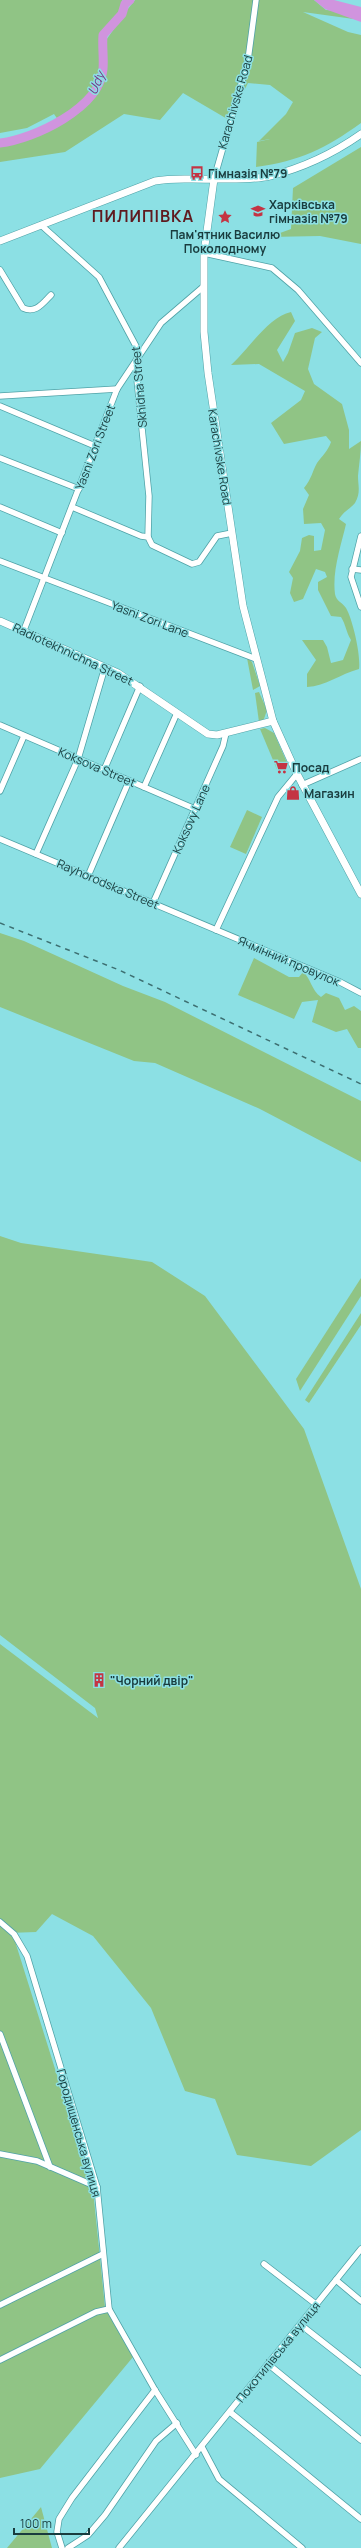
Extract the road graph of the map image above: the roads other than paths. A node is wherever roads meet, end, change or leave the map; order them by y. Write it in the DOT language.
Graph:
graph roads {
  1 [pos="256,0"];
  2 [pos="361,134"];
  3 [pos="214,179"];
  4 [pos="41,224"];
  5 [pos="0,241"];
  6 [pos="204,253"];
  7 [pos="0,270"];
  8 [pos="203,287"];
  9 [pos="51,295"];
  10 [pos="138,355"];
  11 [pos="361,363"];
  12 [pos="117,389"];
  13 [pos="0,396"];
  14 [pos="0,406"];
  15 [pos="95,446"];
  16 [pos="0,458"];
  17 [pos="79,489"];
  18 [pos="0,507"];
  19 [pos="72,507"];
  20 [pos="62,532"];
  21 [pos="232,533"];
  22 [pos="361,536"];
  23 [pos="148,537"];
  24 [pos="0,561"];
  25 [pos="352,570"];
  26 [pos="361,570"];
  27 [pos="44,578"];
  28 [pos="361,607"];
  29 [pos="0,621"];
  30 [pos="24,630"];
  31 [pos="256,659"];
  32 [pos="105,667"];
  33 [pos="140,686"];
  34 [pos="177,713"];
  35 [pos="273,721"];
  36 [pos="0,725"];
  37 [pos="226,733"];
  38 [pos="24,736"];
  39 [pos="78,759"];
  40 [pos="361,759"];
  41 [pos="104,770"];
  42 [pos="297,774"];
  43 [pos="129,781"];
  44 [pos="302,785"];
  45 [pos="144,787"];
  46 [pos="0,791"];
  47 [pos="195,809"];
  48 [pos="0,839"];
  49 [pos="36,854"];
  50 [pos="88,876"];
  51 [pos="361,894"];
  52 [pos="154,903"];
  53 [pos="216,930"];
  54 [pos="361,993"];
  55 [pos="0,1922"];
  56 [pos="0,2034"];
  57 [pos="0,2154"];
  58 [pos="50,2167"];
  59 [pos="97,2187"];
  60 [pos="361,2249"];
  61 [pos="103,2254"];
  62 [pos="264,2264"];
  63 [pos="336,2280"];
  64 [pos="361,2301"];
  65 [pos="0,2305"];
  66 [pos="317,2305"];
  67 [pos="109,2309"];
  68 [pos="301,2324"];
  69 [pos="0,2360"];
  70 [pos="268,2364"];
  71 [pos="361,2372"];
  72 [pos="155,2390"];
  73 [pos="230,2412"];
  74 [pos="177,2424"];
  75 [pos="361,2440"];
  76 [pos="202,2447"];
  77 [pos="196,2454"];
  78 [pos="361,2519"];
  79 [pos="62,2548"];
  80 [pos="68,2548"];
  81 [pos="120,2548"];
  82 [pos="302,2548"];
  1 -- 3 [label="street, Karachivske Road"];
  2 -- 3 [label="main road"];
  3 -- 4 [label="main road"];
  3 -- 6 [label="main road, Karachivske Road"];
  4 -- 5 [label="main road"];
  4 -- 10 [label="street, Skhidna Street"];
  6 -- 8 [label="main road, Karachivske Road"];
  6 -- 11 [label="street"];
  7 -- 9 [label="street"];
  8 -- 10 [label="street, Yasni Zori Street"];
  8 -- 21 [label="main road, Karachivske Road"];
  10 -- 12 [label="street, Yasni Zori Street"];
  10 -- 23 [label="street, Skhidna Street"];
  12 -- 13 [label="street"];
  12 -- 15 [label="street, Yasni Zori Street"];
  14 -- 15 [label="street"];
  15 -- 17 [label="street, Yasni Zori Street"];
  16 -- 17 [label="street"];
  17 -- 19 [label="street, Yasni Zori Street"];
  18 -- 20 [label="street"];
  19 -- 20 [label="street, Yasni Zori Street"];
  19 -- 23 [label="street"];
  20 -- 27 [label="street, Yasni Zori Street"];
  21 -- 23 [label="street"];
  21 -- 31 [label="main road, Karachivske Road"];
  22 -- 25 [label="street"];
  24 -- 27 [label="street, Yasni Zori Lane"];
  25 -- 26 [label="street"];
  25 -- 28 [label="street"];
  27 -- 30 [label="street, Yasni Zori Street"];
  27 -- 31 [label="street, Yasni Zori Lane"];
  29 -- 30 [label="main road, Radiotekhnichna Street"];
  30 -- 32 [label="main road, Radiotekhnichna Street"];
  31 -- 35 [label="main road, Karachivske Road"];
  32 -- 33 [label="main road, Radiotekhnichna Street"];
  32 -- 39 [label="street"];
  33 -- 34 [label="main road, Radiotekhnichna Street"];
  33 -- 41 [label="street"];
  34 -- 37 [label="main road, Radiotekhnichna Street"];
  34 -- 45 [label="street"];
  35 -- 37 [label="main road, Radiotekhnichna Street"];
  35 -- 42 [label="main road, Karachivske Road"];
  36 -- 38 [label="street, Koksova Street"];
  37 -- 47 [label="street, Koksovy Lane"];
  38 -- 39 [label="street, Koksova Street"];
  38 -- 46 [label="street"];
  39 -- 41 [label="street, Koksova Street"];
  39 -- 49 [label="street"];
  40 -- 44 [label="street"];
  41 -- 43 [label="street, Koksova Street"];
  42 -- 44 [label="main road, Karachivske Road"];
  42 -- 53 [label="street"];
  43 -- 45 [label="street, Koksova Street"];
  43 -- 50 [label="street"];
  44 -- 51 [label="main road, Karachivske Road"];
  45 -- 47 [label="street, Koksova Street"];
  47 -- 52 [label="street, Koksovy Lane"];
  48 -- 49 [label="street, Rayhorodska Street"];
  49 -- 50 [label="street, Rayhorodska Street"];
  50 -- 52 [label="street, Rayhorodska Street"];
  52 -- 53 [label="street, Rayhorodska Street"];
  53 -- 54 [label="street, Ячмінний провулок"];
  55 -- 59 [label="street, Городищенська вулиця"];
  56 -- 58 [label="street"];
  57 -- 58 [label="street"];
  58 -- 59 [label="street"];
  59 -- 61 [label="street, Городищенська вулиця"];
  60 -- 63 [label="street, Покотилівська вулиця"];
  61 -- 65 [label="street"];
  61 -- 67 [label="street, Городищенська вулиця"];
  62 -- 66 [label="street"];
  63 -- 64 [label="street"];
  63 -- 66 [label="street, Покотилівська вулиця"];
  66 -- 68 [label="street, Покотилівська вулиця"];
  67 -- 69 [label="street"];
  67 -- 72 [label="street, Городищенська вулиця"];
  68 -- 70 [label="street, Покотилівська вулиця"];
  68 -- 71 [label="street"];
  70 -- 73 [label="street, Покотилівська вулиця"];
  70 -- 75 [label="street"];
  72 -- 74 [label="street, Городищенська вулиця"];
  72 -- 79 [label="street"];
  73 -- 76 [label="street, Покотилівська вулиця"];
  73 -- 78 [label="street"];
  74 -- 77 [label="street, Городищенська вулиця"];
  74 -- 80 [label="street"];
  76 -- 77 [label="street, Покотилівська вулиця"];
  76 -- 82 [label="street"];
  77 -- 81 [label="street, Покотилівська вулиця"];
}
